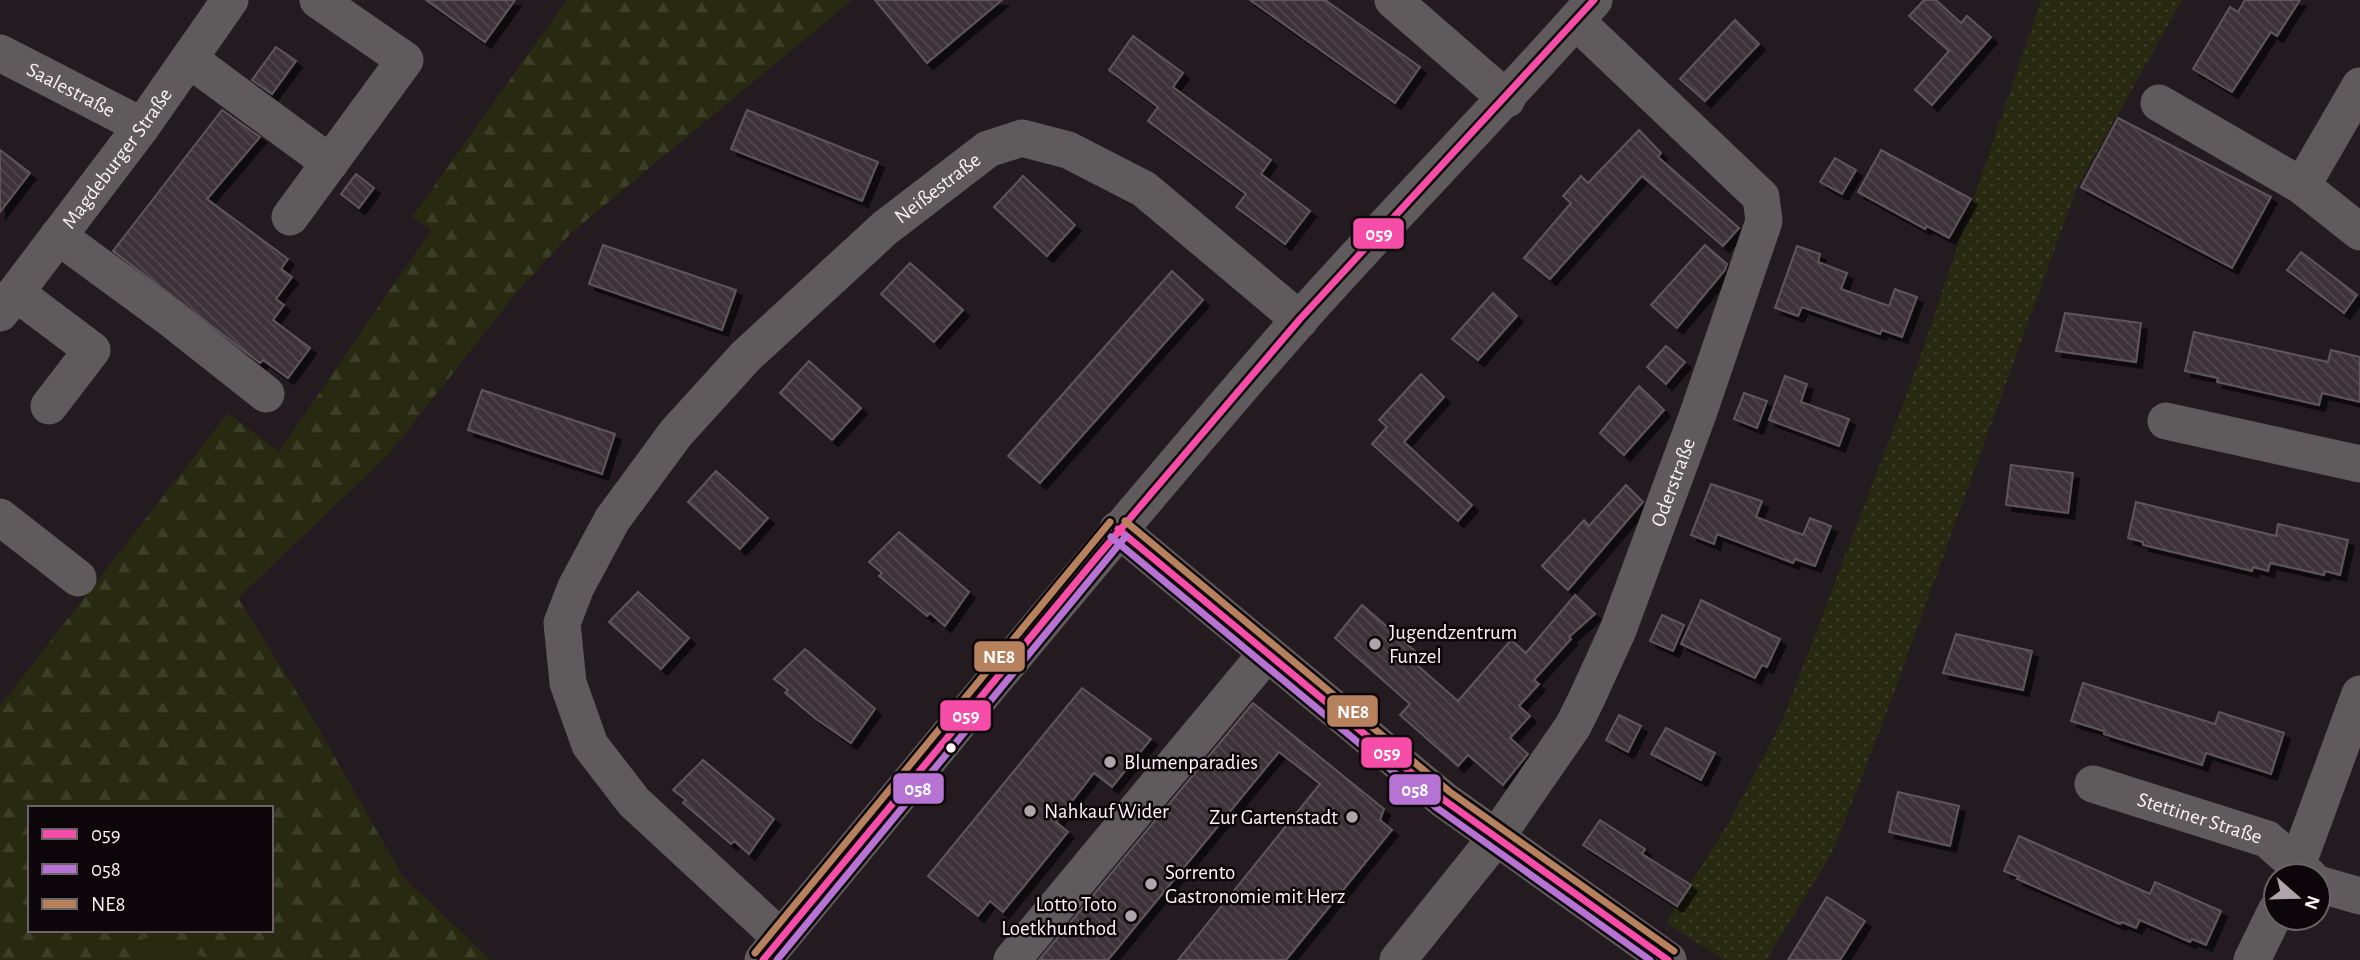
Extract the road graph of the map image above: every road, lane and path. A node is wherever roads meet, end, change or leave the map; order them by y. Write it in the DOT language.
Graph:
graph roads {
  1 [pos="230,0"];
  2 [pos="318,0"];
  3 [pos="1393,0"];
  4 [pos="1585,10"];
  5 [pos="0,53"];
  6 [pos="189,59"];
  7 [pos="2360,86"];
  8 [pos="1507,99"];
  9 [pos="2160,103"];
  10 [pos="142,126"];
  11 [pos="330,163"];
  12 [pos="2302,186"];
  13 [pos="290,218"];
  14 [pos="2360,232"];
  15 [pos="58,236"];
  16 [pos="8,303"];
  17 [pos="1300,320"];
  18 [pos="266,394"];
  19 [pos="49,406"];
  20 [pos="2166,421"];
  21 [pos="2360,464"];
  22 [pos="0,517"];
  23 [pos="1118,528"];
  24 [pos="78,578"];
  25 [pos="1267,653"];
  26 [pos="2360,694"];
  27 [pos="2093,784"];
  28 [pos="1495,839"];
  29 [pos="2290,862"];
  30 [pos="2308,862"];
  31 [pos="2332,886"];
  32 [pos="2360,896"];
  33 [pos="2266,932"];
  34 [pos="772,949"];
  35 [pos="1012,960"];
  36 [pos="1398,960"];
  37 [pos="1668,960"];
  38 [pos="2252,960"];
  1 -- 6 [label="street, Magdeburger Straße"];
  2 -- 11 [label="street"];
  3 -- 8 [label="street"];
  4 -- 8 [label="street"];
  4 -- 28 [label="street, Oderstraße"];
  5 -- 10 [label="street, Saalestraße"];
  6 -- 10 [label="street, Magdeburger Straße"];
  6 -- 11 [label="street"];
  7 -- 12 [label="street"];
  8 -- 17 [label="street"];
  9 -- 12 [label="street"];
  10 -- 15 [label="street, Magdeburger Straße"];
  11 -- 13 [label="street"];
  12 -- 14 [label="street"];
  15 -- 16 [label="street, Magdeburger Straße"];
  15 -- 18 [label="street"];
  16 -- 19 [label="street"];
  17 -- 23 [label="street"];
  17 -- 34 [label="street, Neißestraße"];
  20 -- 21 [label="street"];
  22 -- 24 [label="street"];
  23 -- 25 [label="street"];
  23 -- 34 [label="street"];
  25 -- 28 [label="street"];
  25 -- 35 [label="street"];
  26 -- 30 [label="street"];
  27 -- 29 [label="street, Stettiner Straße"];
  28 -- 36 [label="street, Oderstraße"];
  28 -- 37 [label="street"];
  31 -- 32 [label="street, Stettiner Straße"];
  33 -- 38 [label="street"];
}
